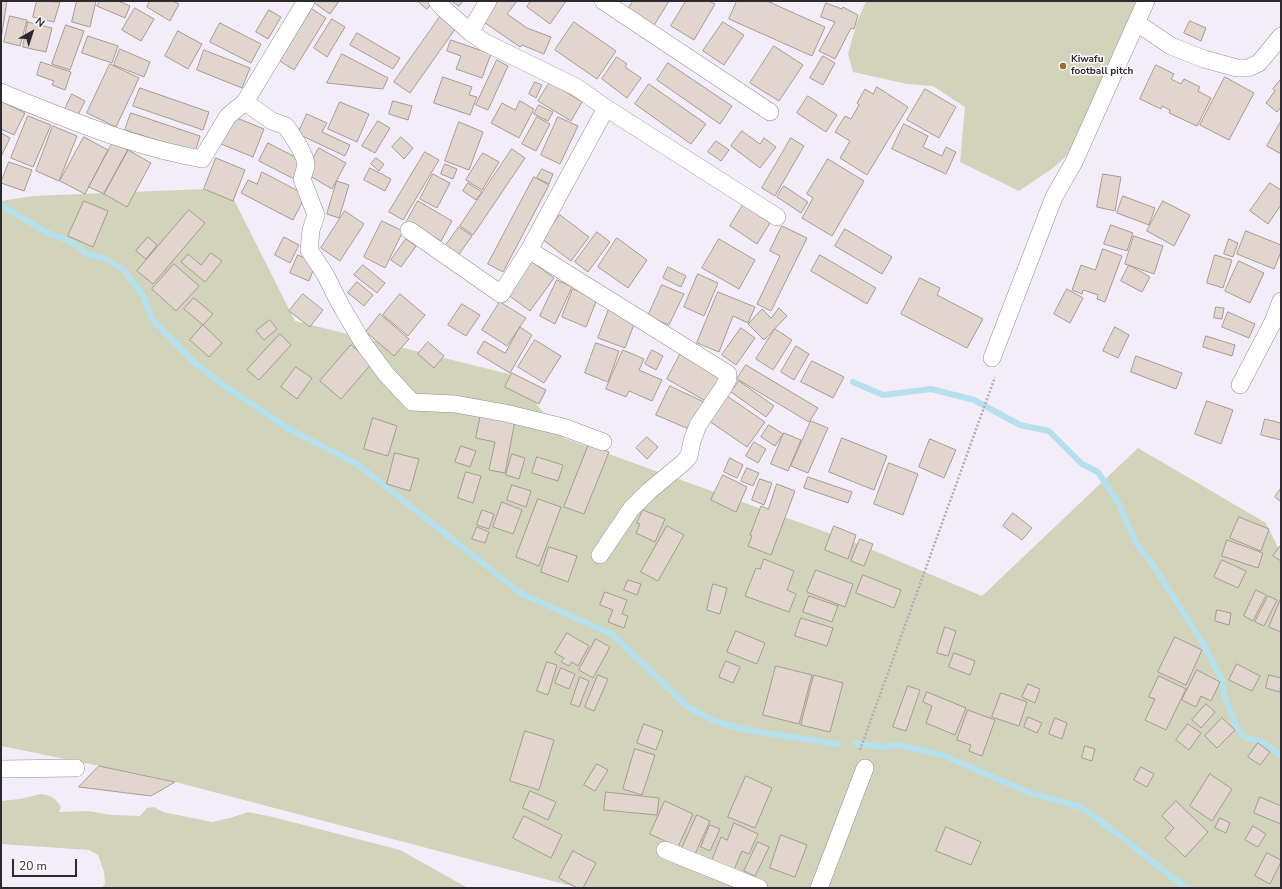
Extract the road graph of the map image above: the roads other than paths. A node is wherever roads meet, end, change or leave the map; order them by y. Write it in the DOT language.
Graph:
graph roads {
  1 [pos="306,1"];
  2 [pos="437,1"];
  3 [pos="488,1"];
  4 [pos="603,1"];
  5 [pos="1146,1"];
  6 [pos="1137,23"];
  7 [pos="470,32"];
  8 [pos="1281,36"];
  9 [pos="1,92"];
  10 [pos="245,102"];
  11 [pos="606,108"];
  12 [pos="770,112"];
  13 [pos="778,217"];
  14 [pos="409,230"];
  15 [pos="529,250"];
  16 [pos="1281,301"];
  17 [pos="995,364"];
  18 [pos="1240,386"];
  19 [pos="603,442"];
  20 [pos="600,555"];
  21 [pos="76,768"];
  22 [pos="865,768"];
  23 [pos="1,769"];
  24 [pos="665,850"];
  25 [pos="759,888"];
  26 [pos="819,888"];
  1 -- 10 [label="street"];
  2 -- 7 [label="street"];
  3 -- 7 [label="street"];
  4 -- 12 [label="street"];
  5 -- 6 [label="street"];
  6 -- 8 [label="street"];
  6 -- 17 [label="street"];
  7 -- 11 [label="street"];
  9 -- 10 [label="street"];
  10 -- 19 [label="street"];
  11 -- 13 [label="street"];
  11 -- 15 [label="street"];
  14 -- 15 [label="street"];
  15 -- 20 [label="street"];
  16 -- 18 [label="street"];
  21 -- 23 [label="street"];
  22 -- 26 [label="street"];
  24 -- 25 [label="street"];
}
